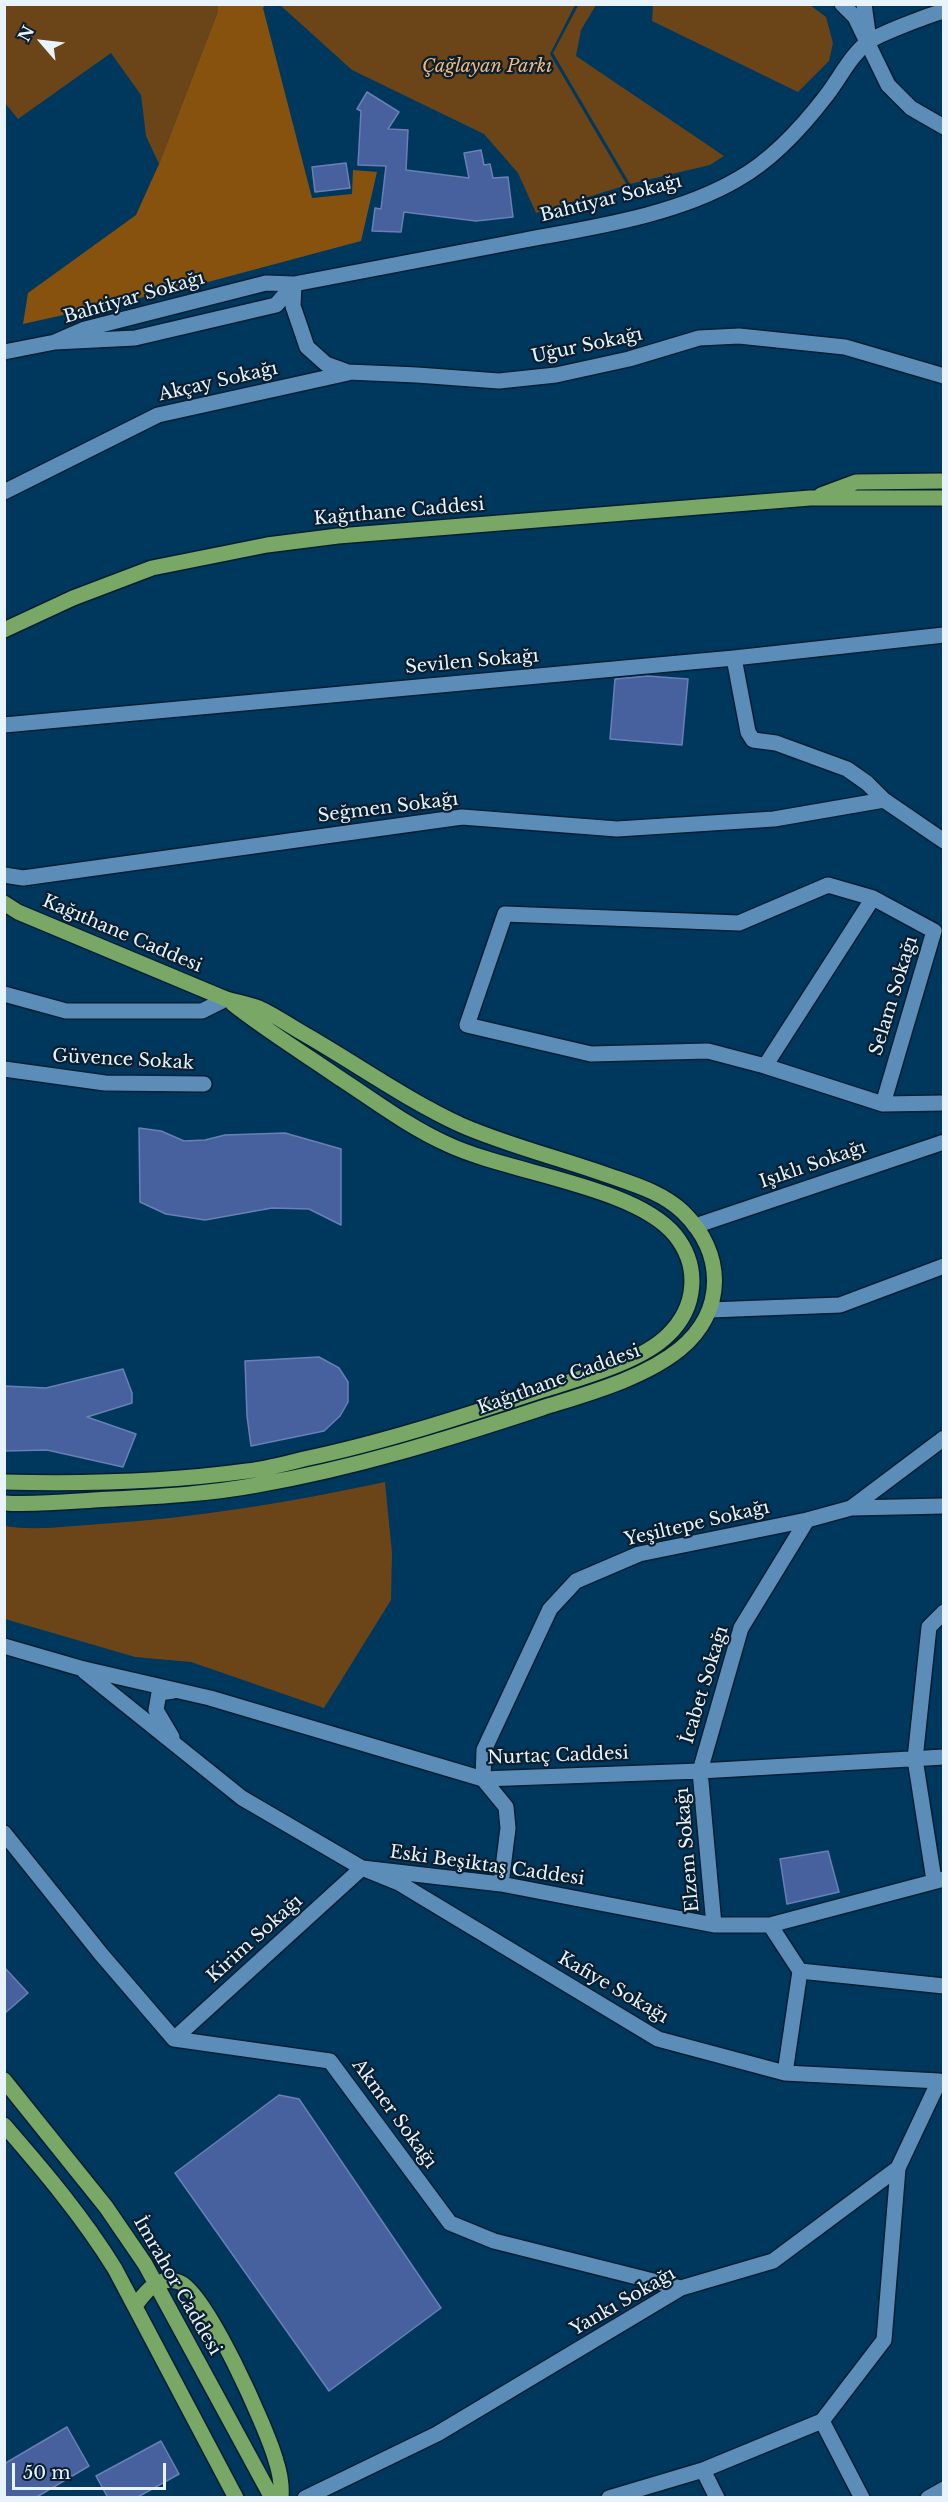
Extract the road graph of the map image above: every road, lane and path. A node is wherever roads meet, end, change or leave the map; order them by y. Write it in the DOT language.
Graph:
graph roads {
  1 [pos="842,4"];
  2 [pos="864,4"];
  3 [pos="944,11"];
  4 [pos="869,42"];
  5 [pos="944,128"];
  6 [pos="294,284"];
  7 [pos="55,342"];
  8 [pos="4,352"];
  9 [pos="348,372"];
  10 [pos="944,376"];
  11 [pos="944,481"];
  12 [pos="4,492"];
  13 [pos="810,498"];
  14 [pos="944,498"];
  15 [pos="4,630"];
  16 [pos="944,635"];
  17 [pos="734,658"];
  18 [pos="4,725"];
  19 [pos="884,800"];
  20 [pos="944,841"];
  21 [pos="4,875"];
  22 [pos="873,898"];
  23 [pos="4,903"];
  24 [pos="11,911"];
  25 [pos="4,994"];
  26 [pos="226,999"];
  27 [pos="765,1066"];
  28 [pos="4,1069"];
  29 [pos="204,1084"];
  30 [pos="944,1103"];
  31 [pos="883,1104"];
  32 [pos="944,1142"];
  33 [pos="695,1226"];
  34 [pos="677,1237"];
  35 [pos="944,1266"];
  36 [pos="687,1307"];
  37 [pos="710,1310"];
  38 [pos="944,1438"];
  39 [pos="4,1482"];
  40 [pos="4,1503"];
  41 [pos="944,1506"];
  42 [pos="851,1508"];
  43 [pos="807,1520"];
  44 [pos="944,1612"];
  45 [pos="4,1646"];
  46 [pos="80,1668"];
  47 [pos="179,1691"];
  48 [pos="179,1747"];
  49 [pos="944,1758"];
  50 [pos="915,1759"];
  51 [pos="700,1771"];
  52 [pos="483,1779"];
  53 [pos="4,1833"];
  54 [pos="362,1868"];
  55 [pos="939,1880"];
  56 [pos="501,1884"];
  57 [pos="714,1925"];
  58 [pos="770,1925"];
  59 [pos="800,1971"];
  60 [pos="944,1986"];
  61 [pos="174,2038"];
  62 [pos="784,2073"];
  63 [pos="4,2080"];
  64 [pos="941,2081"];
  65 [pos="4,2125"];
  66 [pos="898,2168"];
  67 [pos="156,2283"];
  68 [pos="681,2288"];
  69 [pos="135,2306"];
  70 [pos="822,2421"];
  71 [pos="703,2470"];
  72 [pos="944,2489"];
  73 [pos="236,2498"];
  74 [pos="272,2498"];
  75 [pos="281,2498"];
  76 [pos="305,2498"];
  77 [pos="609,2498"];
  78 [pos="717,2498"];
  79 [pos="862,2498"];
  80 [pos="928,2498"];
  1 -- 4 [label="street"];
  2 -- 4 [label="street"];
  3 -- 4 [label="street, Bahtiyar Sokağı"];
  4 -- 5 [label="street"];
  4 -- 6 [label="street, Bahtiyar Sokağı"];
  6 -- 7 [label="street, Bahtiyar Sokağı"];
  6 -- 7 [label="street, Bahtiyar Sokağı"];
  6 -- 9 [label="street, Uğur Sokağı"];
  7 -- 8 [label="street, Bahtiyar Sokağı"];
  9 -- 10 [label="street, Uğur Sokağı"];
  9 -- 12 [label="street, Akçay Sokağı"];
  11 -- 13 [label="main road, Kağıthane Caddesi"];
  13 -- 14 [label="main road, Kağıthane Caddesi"];
  13 -- 15 [label="main road, Kağıthane Caddesi"];
  16 -- 17 [label="street, Sevilen Sokağı"];
  17 -- 18 [label="street, Sevilen Sokağı"];
  17 -- 19 [label="street"];
  19 -- 20 [label="street"];
  19 -- 21 [label="street, Seğmen Sokağı"];
  22 -- 27 [label="street"];
  22 -- 27 [label="street"];
  22 -- 31 [label="street, Selam Sokağı"];
  23 -- 24 [label="main road, Kağıthane Caddesi"];
  24 -- 26 [label="main road, Kağıthane Caddesi"];
  25 -- 26 [label="street"];
  26 -- 33 [label="main road, Kağıthane Caddesi"];
  26 -- 34 [label="main road, Kağıthane Caddesi"];
  27 -- 31 [label="street"];
  28 -- 29 [label="street, Güvence Sokak"];
  30 -- 31 [label="street"];
  32 -- 33 [label="street, Işıklı Sokağı"];
  33 -- 34 [label="main road"];
  33 -- 37 [label="main road, Kağıthane Caddesi"];
  34 -- 36 [label="main road, Kağıthane Caddesi"];
  35 -- 37 [label="street"];
  36 -- 37 [label="main road"];
  36 -- 39 [label="main road, Kağıthane Caddesi"];
  37 -- 40 [label="main road, Kağıthane Caddesi"];
  38 -- 42 [label="street"];
  41 -- 42 [label="street, Yeşiltepe Sokağı"];
  42 -- 43 [label="street, Yeşiltepe Sokağı"];
  43 -- 51 [label="street, İcabet Sokağı"];
  43 -- 52 [label="street, Yeşiltepe Sokağı"];
  44 -- 50 [label="street"];
  45 -- 46 [label="street, Nurtaç Caddesi"];
  46 -- 47 [label="street, Nurtaç Caddesi"];
  46 -- 48 [label="street, Eski Beşiktaş Caddesi"];
  47 -- 48 [label="street"];
  47 -- 52 [label="street, Nurtaç Caddesi"];
  48 -- 54 [label="street, Eski Beşiktaş Caddesi"];
  49 -- 50 [label="street, Nurtaç Caddesi"];
  50 -- 51 [label="street, Nurtaç Caddesi"];
  50 -- 55 [label="street"];
  51 -- 52 [label="street, Nurtaç Caddesi"];
  51 -- 57 [label="street, Elzem Sokağı"];
  52 -- 56 [label="street"];
  53 -- 61 [label="street"];
  54 -- 56 [label="street, Eski Beşiktaş Caddesi"];
  54 -- 61 [label="street, Kirim Sokağı"];
  54 -- 62 [label="street, Kafiye Sokağı"];
  55 -- 58 [label="street, Eski Beşiktaş Caddesi"];
  56 -- 57 [label="street, Eski Beşiktaş Caddesi"];
  57 -- 58 [label="street, Eski Beşiktaş Caddesi"];
  58 -- 59 [label="street"];
  59 -- 60 [label="street"];
  59 -- 62 [label="street"];
  61 -- 68 [label="street, Akmer Sokağı"];
  62 -- 64 [label="street, Kafiye Sokağı"];
  63 -- 67 [label="main road, İmrahor Caddesi"];
  64 -- 66 [label="street, Yankı Sokağı"];
  65 -- 69 [label="main road"];
  66 -- 68 [label="street, Yankı Sokağı"];
  66 -- 70 [label="street"];
  67 -- 69 [label="main road"];
  67 -- 74 [label="main road, İmrahor Caddesi"];
  67 -- 75 [label="main road"];
  68 -- 76 [label="street, Yankı Sokağı"];
  69 -- 73 [label="main road"];
  70 -- 71 [label="street"];
  70 -- 79 [label="street"];
  71 -- 77 [label="street"];
  71 -- 78 [label="street"];
  72 -- 80 [label="street"];
}
